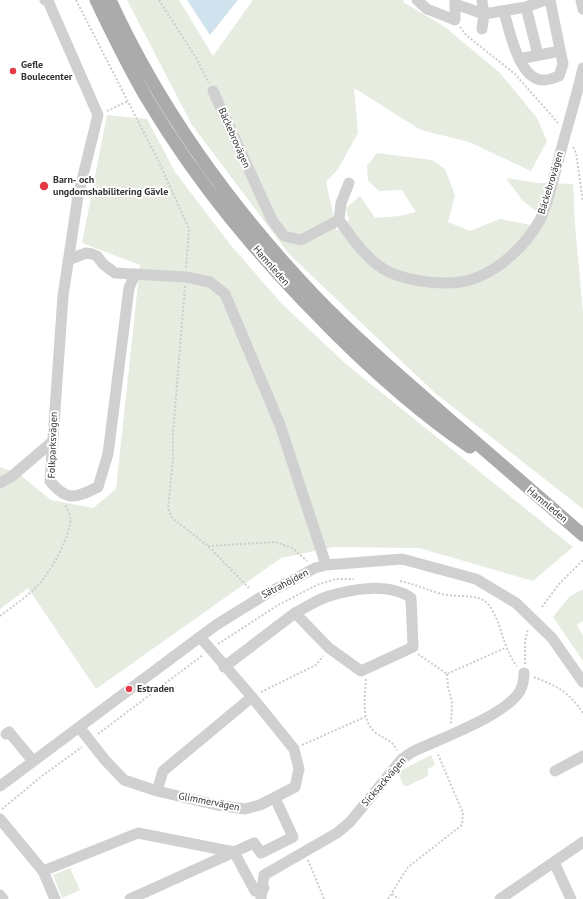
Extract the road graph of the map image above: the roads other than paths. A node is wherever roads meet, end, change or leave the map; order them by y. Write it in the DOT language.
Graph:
graph roads {
  1 [pos="46,0"];
  2 [pos="96,0"];
  3 [pos="110,0"];
  4 [pos="113,0"];
  5 [pos="417,0"];
  6 [pos="544,0"];
  7 [pos="550,0"];
  8 [pos="581,0"];
  9 [pos="482,1"];
  10 [pos="455,2"];
  11 [pos="526,7"];
  12 [pos="583,9"];
  13 [pos="504,12"];
  14 [pos="484,14"];
  15 [pos="118,17"];
  16 [pos="482,29"];
  17 [pos="560,51"];
  18 [pos="538,55"];
  19 [pos="519,59"];
  20 [pos="583,68"];
  21 [pos="213,91"];
  22 [pos="349,183"];
  23 [pos="339,220"];
  24 [pos="68,260"];
  25 [pos="135,274"];
  26 [pos="52,442"];
  27 [pos="512,475"];
  28 [pos="0,483"];
  29 [pos="583,535"];
  30 [pos="321,567"];
  31 [pos="295,613"];
  32 [pos="200,637"];
  33 [pos="224,666"];
  34 [pos="524,673"];
  35 [pos="583,682"];
  36 [pos="252,697"];
  37 [pos="79,727"];
  38 [pos="6,734"];
  39 [pos="583,756"];
  40 [pos="33,761"];
  41 [pos="555,771"];
  42 [pos="0,786"];
  43 [pos="157,791"];
  44 [pos="275,798"];
  45 [pos="0,819"];
  46 [pos="293,837"];
  47 [pos="583,842"];
  48 [pos="234,852"];
  49 [pos="302,853"];
  50 [pos="554,862"];
  51 [pos="43,871"];
  52 [pos="262,894"];
  53 [pos="0,895"];
  54 [pos="3,899"];
  55 [pos="55,899"];
  56 [pos="130,899"];
  57 [pos="500,899"];
  58 [pos="571,899"];
  1 -- 24 [label="street, Folkparksvägen"];
  2 -- 27 [label="main road, Hamnleden"];
  3 -- 15 [label="main road, Hamnleden"];
  4 -- 15 [label="main road, Hamnleden"];
  5 -- 10 [label="street"];
  6 -- 11 [label="street"];
  7 -- 17 [label="street"];
  8 -- 12 [label="street"];
  9 -- 14 [label="street"];
  10 -- 14 [label="street"];
  11 -- 13 [label="street"];
  11 -- 18 [label="street"];
  13 -- 14 [label="street"];
  13 -- 19 [label="street"];
  14 -- 16 [label="street"];
  15 -- 27 [label="main road, Hamnleden"];
  17 -- 18 [label="street"];
  17 -- 19 [label="street"];
  18 -- 19 [label="street"];
  20 -- 23 [label="street, Bäckebrovägen"];
  21 -- 23 [label="street, Bäckebrovägen"];
  22 -- 23 [label="street"];
  24 -- 25 [label="street"];
  24 -- 26 [label="street, Folkparksvägen"];
  25 -- 26 [label="street, Folkparksvägen"];
  25 -- 30 [label="street"];
  26 -- 28 [label="street"];
  27 -- 29 [label="main road, Hamnleden"];
  30 -- 32 [label="street, Sätrahöjden"];
  30 -- 35 [label="street, Sätrahöjden"];
  31 -- 31 [label="street"];
  31 -- 33 [label="street"];
  32 -- 33 [label="street, Glimmervägen"];
  32 -- 37 [label="street, Sätrahöjden"];
  33 -- 36 [label="street, Glimmervägen"];
  34 -- 49 [label="street, Sicksackvägen"];
  36 -- 43 [label="street"];
  36 -- 44 [label="street, Glimmervägen"];
  37 -- 40 [label="street, Sätrahöjden"];
  37 -- 43 [label="street, Glimmervägen"];
  38 -- 40 [label="street"];
  39 -- 41 [label="street"];
  40 -- 42 [label="street, Sätrahöjden"];
  43 -- 44 [label="street, Glimmervägen"];
  44 -- 46 [label="street"];
  45 -- 51 [label="street"];
  46 -- 48 [label="street"];
  46 -- 49 [label="street"];
  47 -- 50 [label="street"];
  48 -- 51 [label="street"];
  48 -- 52 [label="street, Sicksackvägen"];
  48 -- 56 [label="street"];
  49 -- 52 [label="street, Sicksackvägen"];
  50 -- 57 [label="street"];
  50 -- 58 [label="street"];
  51 -- 55 [label="street"];
  53 -- 54 [label="street"];
}
